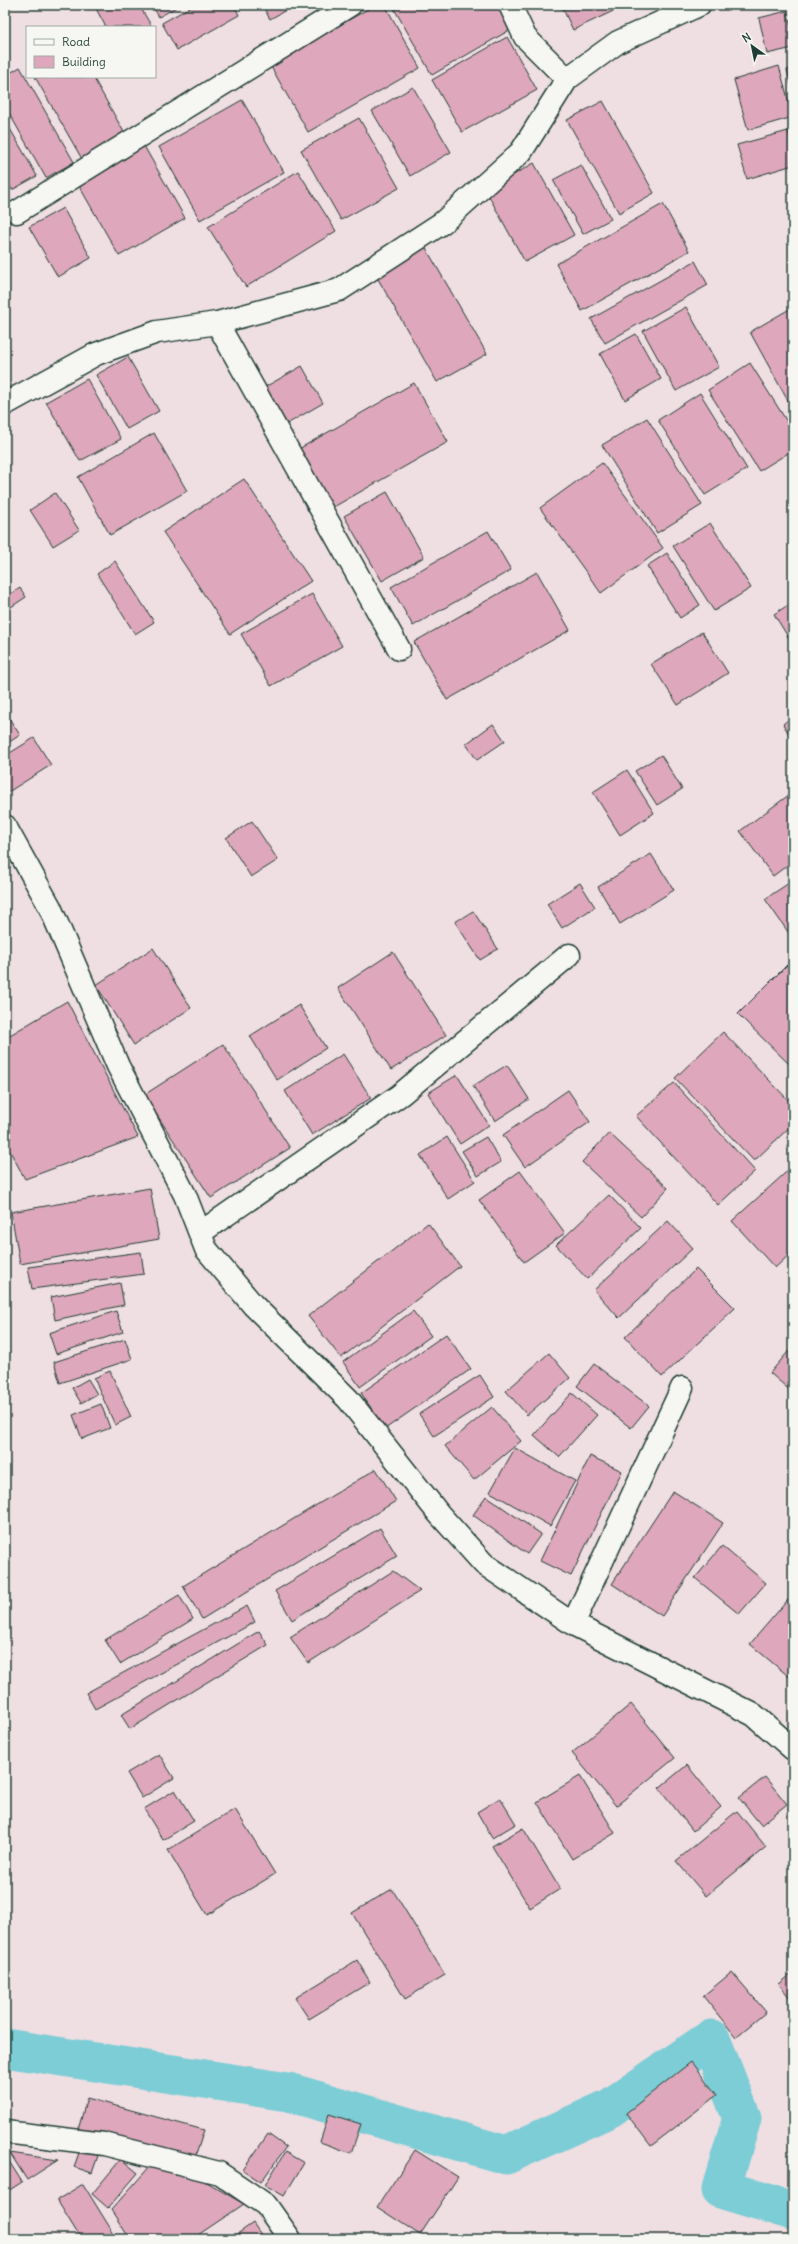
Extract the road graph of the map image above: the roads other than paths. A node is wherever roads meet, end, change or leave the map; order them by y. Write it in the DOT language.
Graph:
graph roads {
  1 [pos="350,5"];
  2 [pos="510,5"];
  3 [pos="700,5"];
  4 [pos="566,79"];
  5 [pos="17,212"];
  6 [pos="217,323"];
  7 [pos="5,404"];
  8 [pos="399,649"];
  9 [pos="5,826"];
  10 [pos="569,955"];
  11 [pos="200,1233"];
  12 [pos="682,1388"];
  13 [pos="573,1624"];
  14 [pos="793,1749"];
  15 [pos="5,2132"];
  16 [pos="290,2239"];
  1 -- 5 [label="street"];
  2 -- 4 [label="street"];
  3 -- 4 [label="street"];
  4 -- 6 [label="street"];
  6 -- 7 [label="street"];
  6 -- 8 [label="street"];
  9 -- 11 [label="street"];
  10 -- 11 [label="street"];
  11 -- 13 [label="street"];
  12 -- 13 [label="street"];
  13 -- 14 [label="street"];
  15 -- 16 [label="street"];
}
